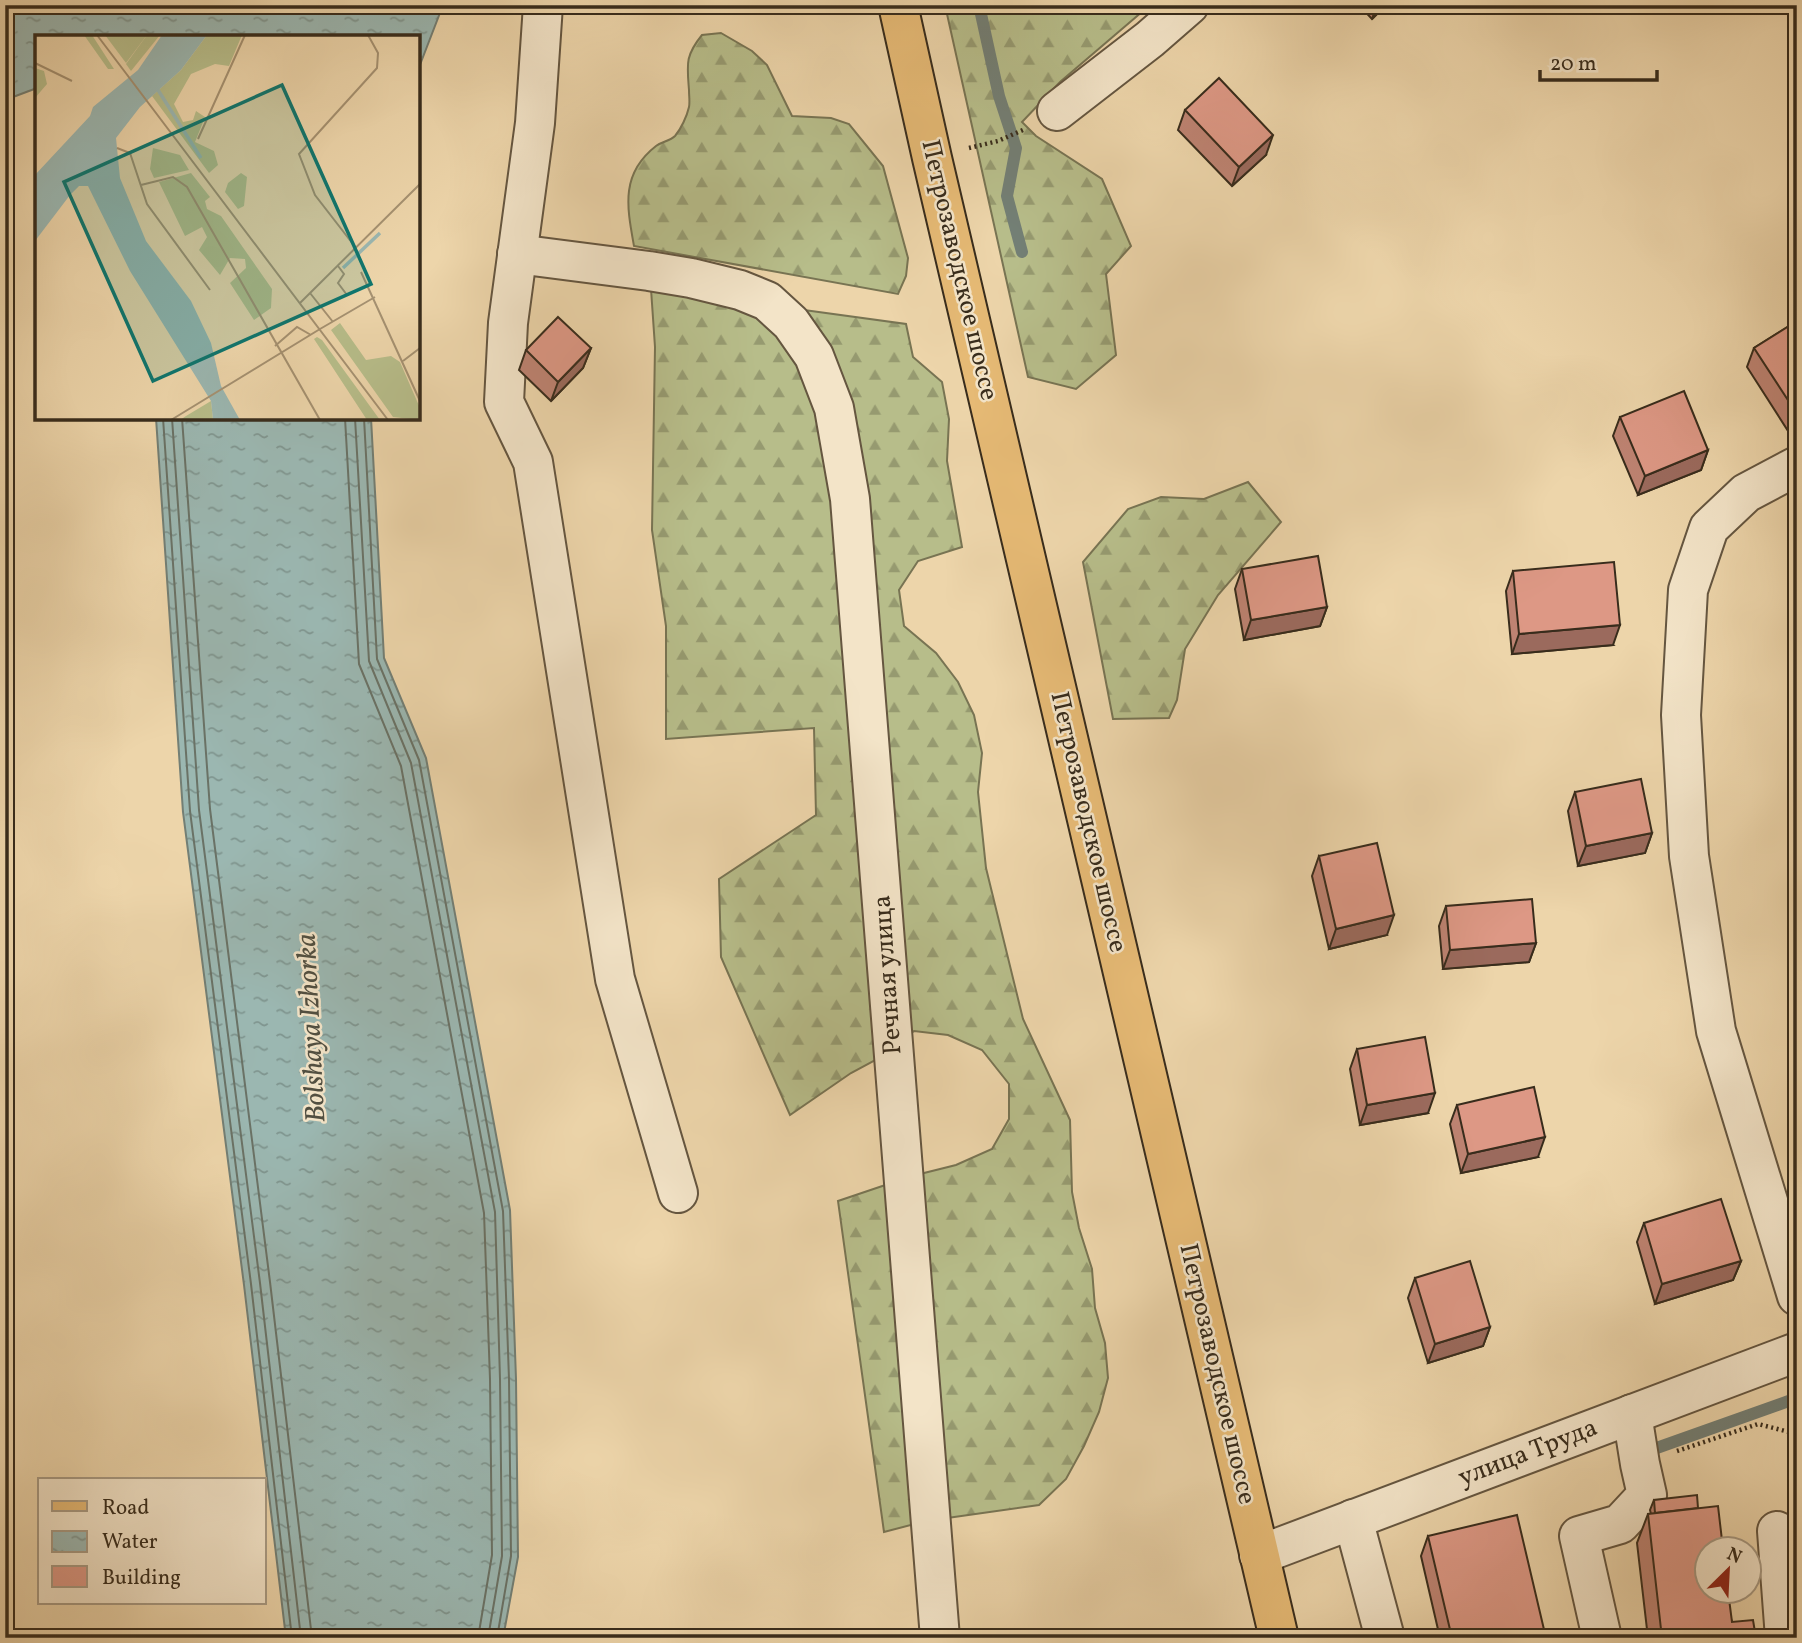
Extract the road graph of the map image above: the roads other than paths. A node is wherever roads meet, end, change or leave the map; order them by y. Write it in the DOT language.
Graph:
graph roads {
  1 [pos="542,5"];
  2 [pos="898,5"];
  3 [pos="1189,5"];
  4 [pos="1044,119"];
  5 [pos="517,254"];
  6 [pos="1797,466"];
  7 [pos="678,1192"];
  8 [pos="1797,1296"];
  9 [pos="1797,1352"];
  10 [pos="1632,1414"];
  11 [pos="1353,1519"];
  12 [pos="1777,1531"];
  13 [pos="1259,1555"];
  14 [pos="940,1638"];
  15 [pos="1279,1638"];
  16 [pos="1385,1638"];
  17 [pos="1602,1638"];
  18 [pos="1786,1638"];
  1 -- 5 [label="street"];
  2 -- 13 [label="main road, Петрозаводское шоссе"];
  3 -- 4 [label="street"];
  5 -- 7 [label="street"];
  5 -- 14 [label="street, Речная улица"];
  6 -- 8 [label="street"];
  9 -- 10 [label="street, улица Труда"];
  10 -- 11 [label="street, улица Труда"];
  10 -- 17 [label="street"];
  11 -- 13 [label="street, улица Труда"];
  11 -- 16 [label="street"];
  12 -- 18 [label="street"];
  13 -- 15 [label="main road, Петрозаводское шоссе"];
}
